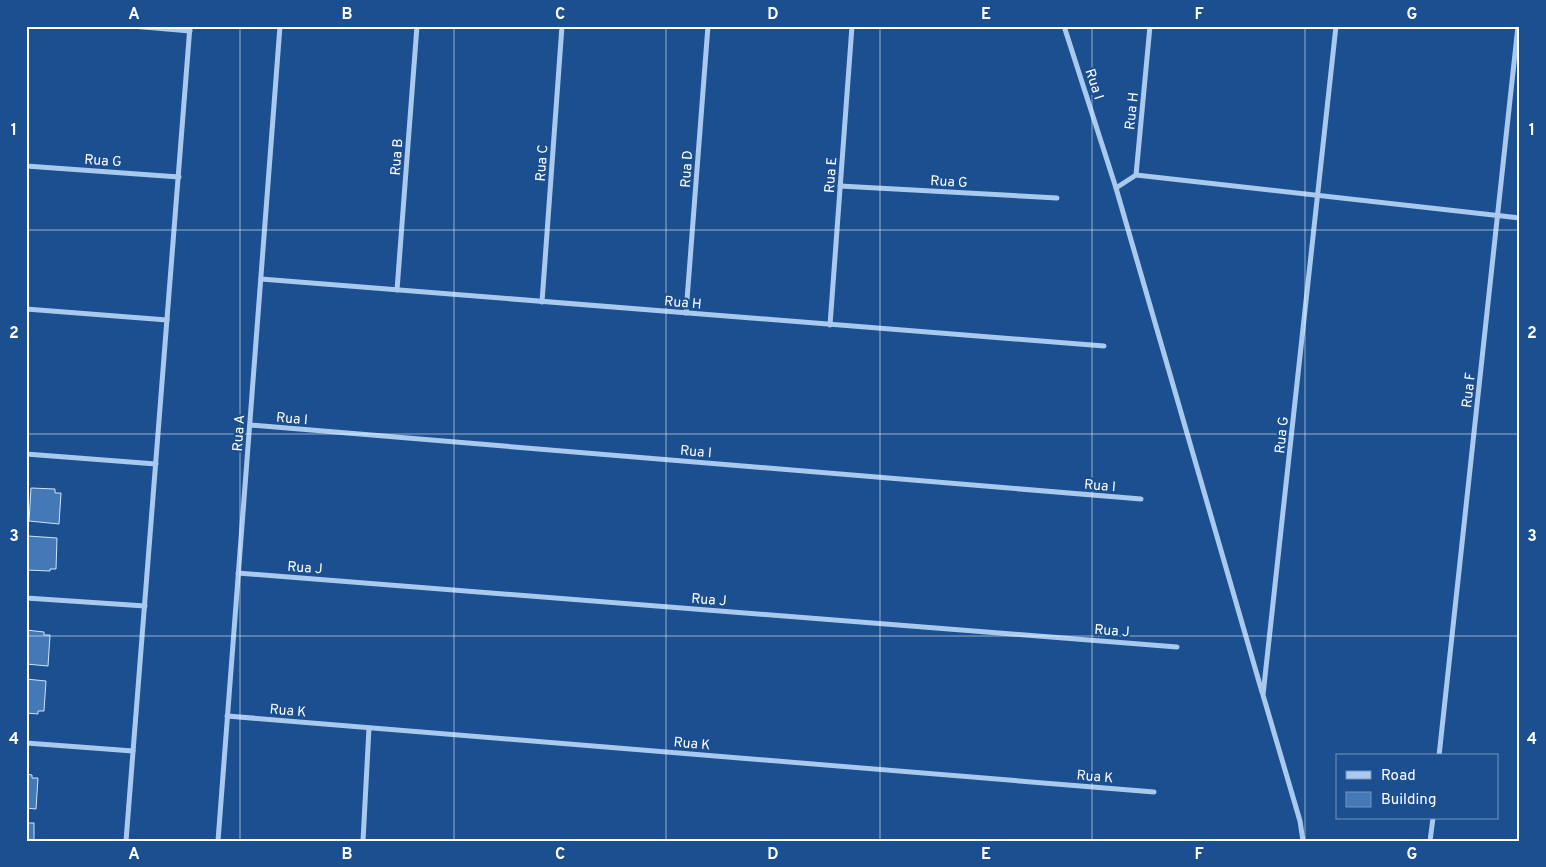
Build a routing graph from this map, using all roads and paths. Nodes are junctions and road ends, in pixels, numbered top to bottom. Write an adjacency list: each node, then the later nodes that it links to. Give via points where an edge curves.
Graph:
1 (132, 26): 11 (street)
2 (280, 26): 21 (street, Rua A)
3 (417, 26): 22 (street, Rua B)
4 (562, 26): 23 (street, Rua C)
5 (708, 26): 25 (street, Rua D)
6 (852, 26): 15 (street, Rua E)
7 (1064, 26): 16 (street, Rua I)
8 (1150, 26): 13 (street, Rua H)
9 (1336, 26): 17 (street, Rua G)
10 (1518, 26): 19 (street, Rua F)
11 (190, 28): 14 (street)
12 (26, 166): 14 (street, Rua G)
13 (1136, 174): 16 (street); 17 (street)
14 (179, 177): 26 (street)
15 (840, 186): 18 (street, Rua G); 27 (street, Rua E)
16 (1116, 188): 37 (street, Rua I)
17 (1318, 195): 19 (street); 37 (street, Rua G)
18 (1057, 198)
19 (1498, 216): 20 (street); 42 (street, Rua F)
20 (1520, 218)
21 (261, 279): 22 (street, Rua H); 29 (street, Rua A)
22 (397, 290): 23 (street, Rua H)
23 (542, 302): 25 (street, Rua H)
24 (26, 309): 26 (street)
25 (686, 313): 27 (street, Rua H)
26 (167, 320): 31 (street)
27 (830, 325): 28 (street, Rua H)
28 (1104, 346)
29 (250, 425): 32 (street, Rua I); 33 (street, Rua A)
30 (26, 454): 31 (street)
31 (156, 464): 35 (street)
32 (1140, 499)
33 (238, 573): 36 (street, Rua J); 38 (street, Rua A)
34 (26, 598): 35 (street)
35 (145, 606): 41 (street)
36 (1178, 647)
37 (1263, 695): 48 (street, Rua G)
38 (228, 716): 39 (street, Rua K); 46 (street, Rua A)
39 (369, 728): 43 (street, Rua K); 47 (street)
40 (26, 743): 41 (street)
41 (133, 751): 45 (street)
42 (1439, 754)
43 (1154, 792)
44 (1432, 820): 49 (street)
45 (126, 841)
46 (218, 841)
47 (363, 841)
48 (1303, 841)
49 (1430, 841)

